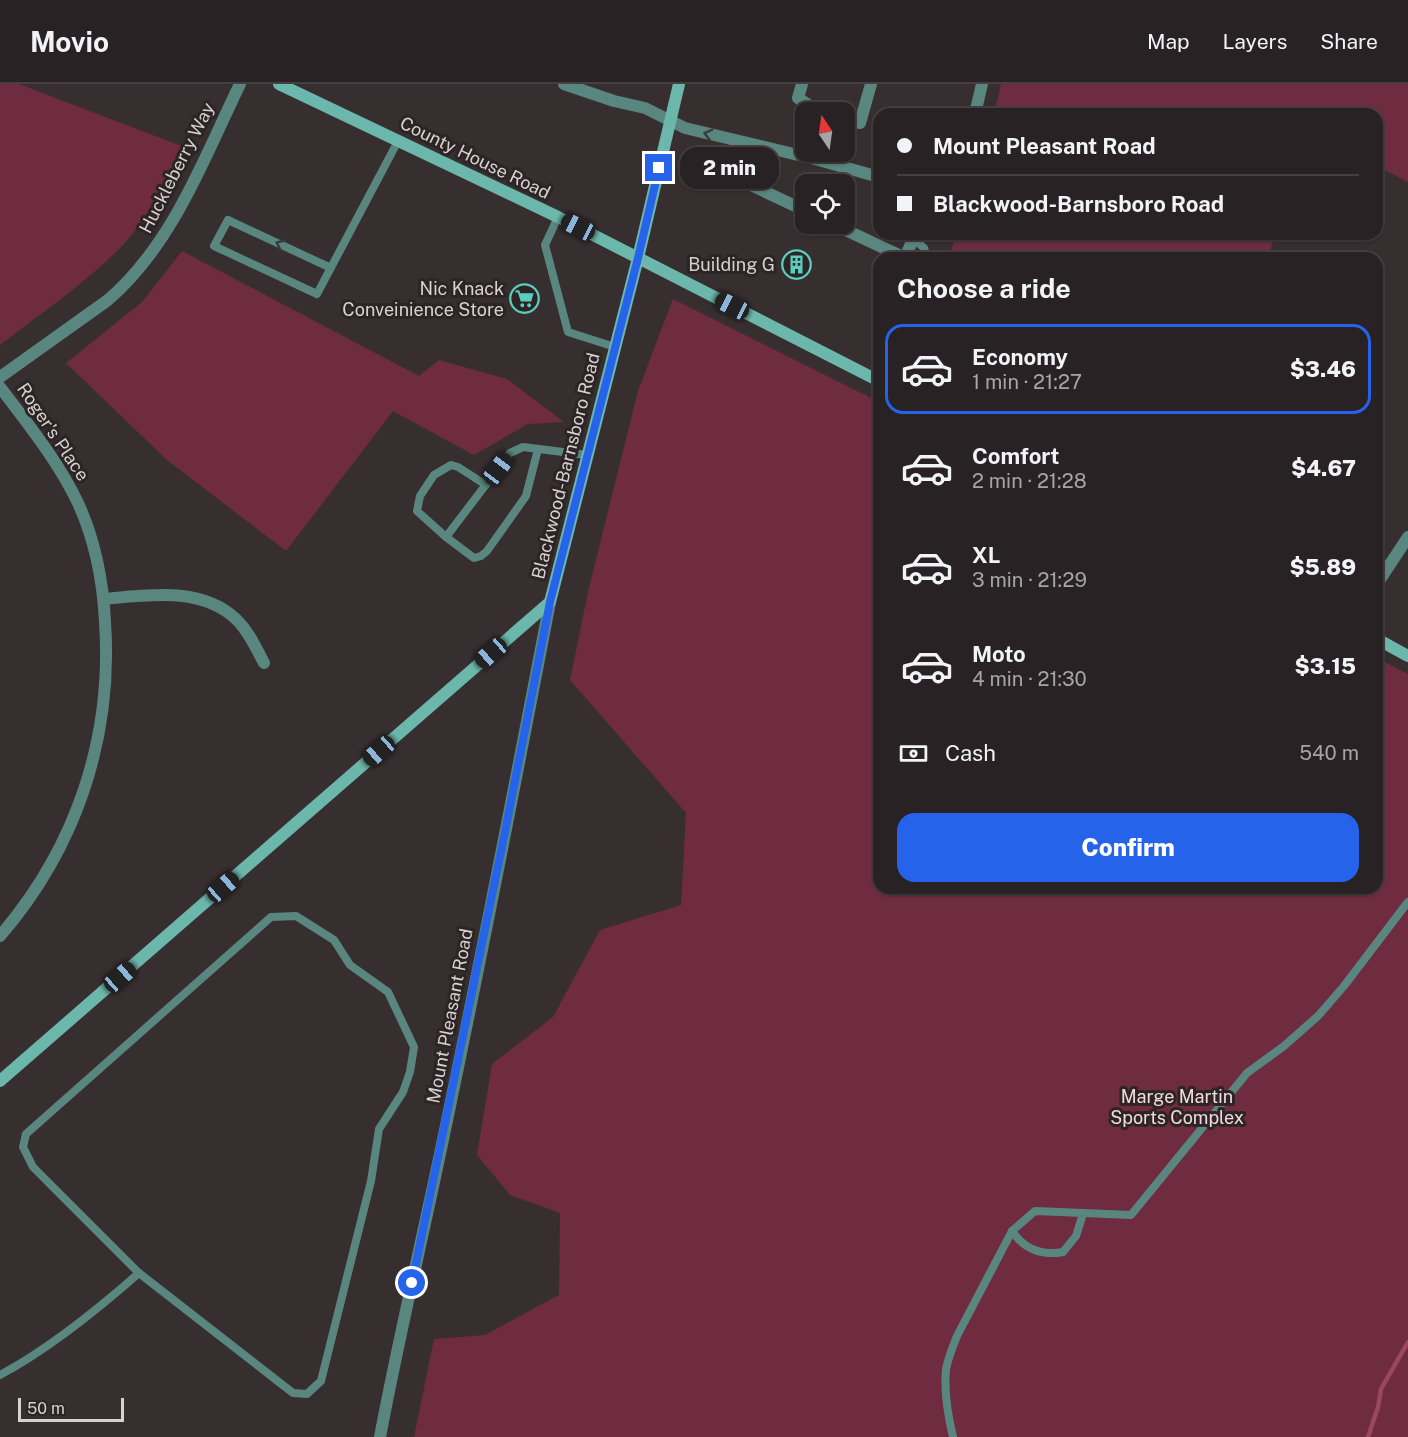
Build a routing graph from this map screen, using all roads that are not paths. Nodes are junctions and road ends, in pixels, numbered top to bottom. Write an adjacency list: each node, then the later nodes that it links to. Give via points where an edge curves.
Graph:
1 (240, 84): 24 (street, Huckleberry Way, via 183,202 155,250 108,300)
2 (279, 84): 12 (main road, County House Road)
3 (564, 84): 10 (street, via 645,108)
4 (679, 84): 10 (main road, Blackwood-Barnsboro Road)
5 (802, 84): 8 (street, via 798,98)
6 (982, 84): 9 (street)
7 (867, 88): 11 (street, via 860,123)
8 (804, 102)
9 (976, 108)
10 (669, 120): 13 (street, one-way to 10, via 685,128); 21 (main road, Blackwood-Barnsboro Road)
11 (855, 122)
12 (398, 141): 18 (main road, County House Road); 22 (lane)
13 (748, 144): 14 (street); 17 (street, via 738,178)
14 (795, 152)
15 (836, 162): 16 (street)
16 (873, 175)
17 (795, 205)
18 (558, 217): 21 (main road, County House Road); 23 (lane, via 545,245 568,332)
19 (854, 234): 20 (street)
20 (891, 252)
21 (638, 258): 23 (main road, Blackwood-Barnsboro Road); 25 (main road, County House Road)
22 (331, 268): 22 (lane, one-way to 22, via 228,220 214,246 317,294)
23 (615, 346): 28 (main road, Blackwood-Barnsboro Road)
24 (0, 376)
25 (873, 378)
26 (0, 387): 33 (street, Roger's Place, via 52,457 72,492 92,543)
27 (538, 449): 28 (lane); 29 (lane, via 523,447 510,453); 30 (lane, via 526,496 487,551 474,558)
28 (587, 455): 34 (main road, Blackwood-Barnsboro Road)
29 (486, 485): 30 (lane); 30 (lane, via 458,466 451,465 434,475 420,496 417,511)
30 (446, 537)
31 (1408, 537): 32 (street)
32 (1383, 575)
33 (104, 598): 37 (street, via 166,594 214,604 228,612 250,636); 39 (street, Roger's Place, via 106,687 88,778 55,859)
34 (550, 602): 40 (main road, Blackwood-Barnsboro Road); 45 (street, Mount Pleasant Road)
35 (1383, 642): 36 (main road)
36 (1408, 656)
37 (264, 663)
38 (1408, 902): 41 (lane, via 1318,1016 1247,1073 1131,1215)
39 (0, 936)
40 (0, 1081)
41 (1083, 1214): 42 (lane, via 1035,1211); 42 (lane, via 1076,1236 1063,1252 1035,1250 1020,1243)
42 (1012, 1232): 46 (lane, via 957,1336 946,1368)
43 (139, 1273): 43 (lane, via 293,1393 307,1394 321,1381 371,1181 379,1129 403,1092 414,1047 388,992 350,965 334,940 296,916 271,917 26,1134 23,1147 33,1167); 44 (lane, via 112,1297)
44 (0, 1376)
45 (380, 1437)
46 (953, 1437)

